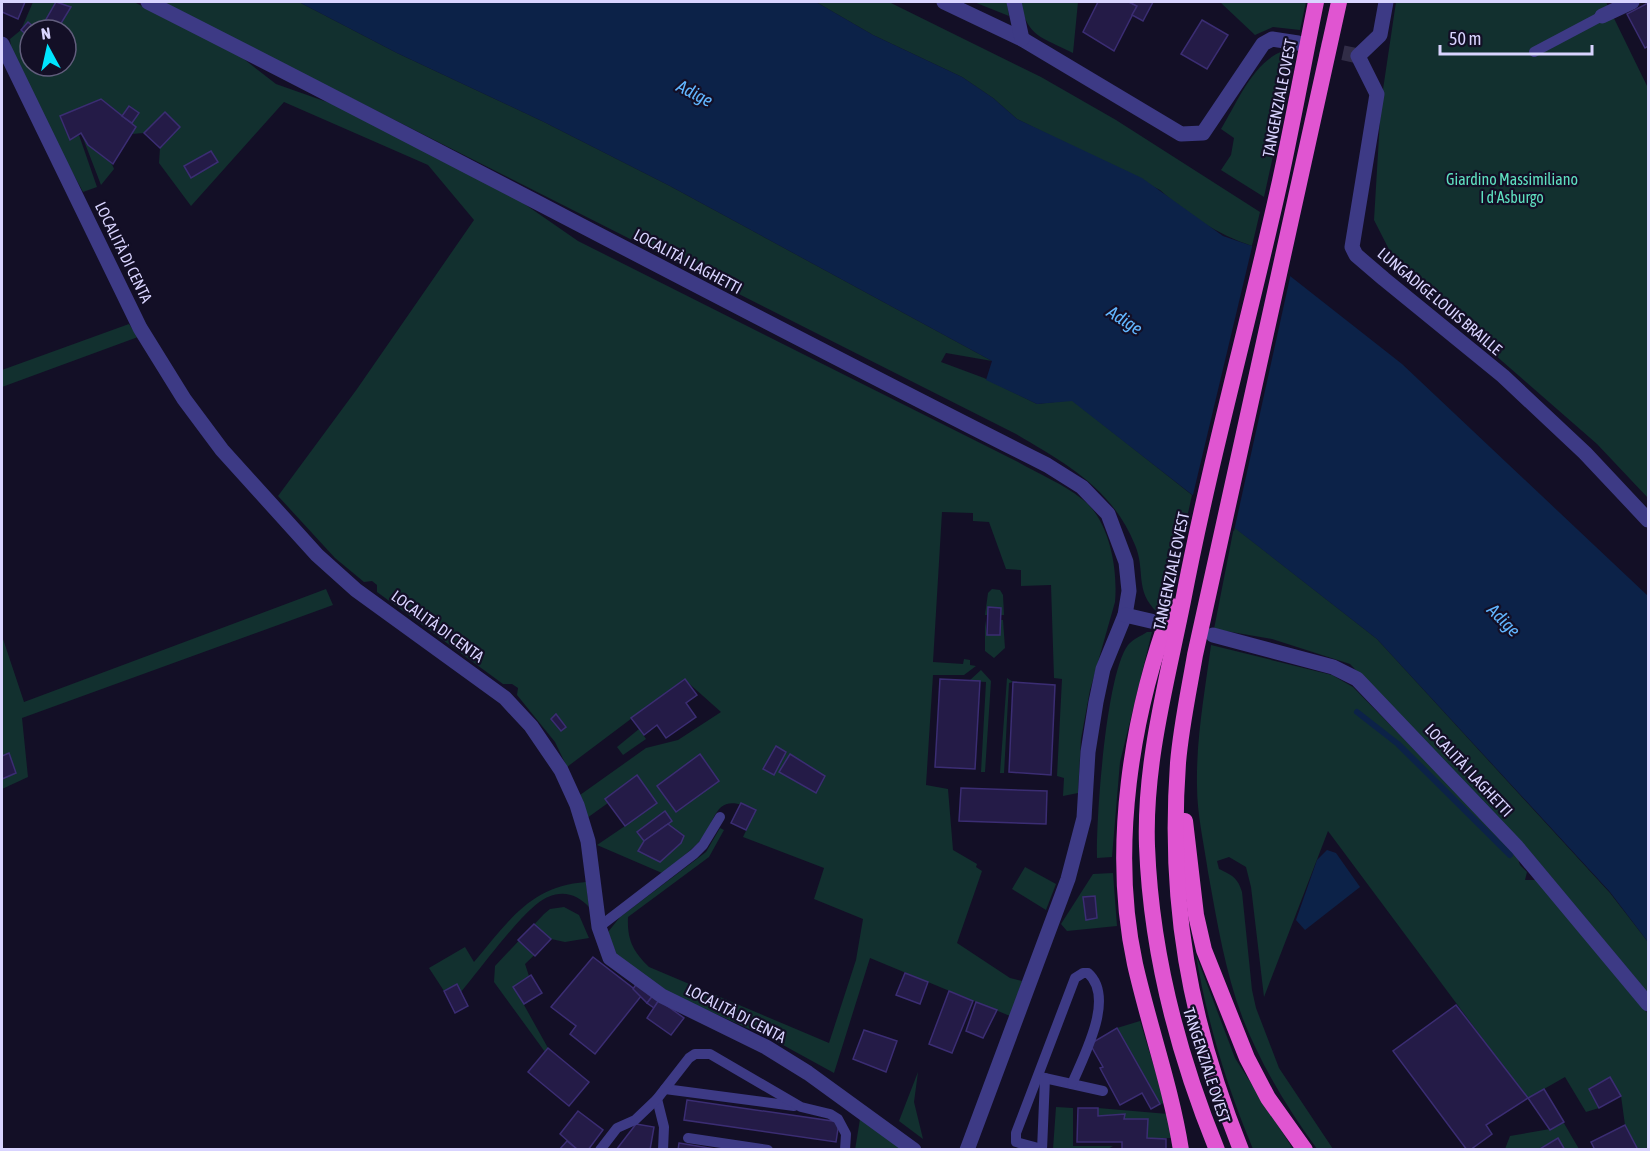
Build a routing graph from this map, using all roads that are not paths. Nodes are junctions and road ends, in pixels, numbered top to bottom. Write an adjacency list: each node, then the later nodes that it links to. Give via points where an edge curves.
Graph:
1 (148, 2): 15 (street, LOCALITÀ I LAGHETTI, via 1056,470 1082,487 1108,514 1126,562 1129,591)
2 (944, 2): 9 (street)
3 (1014, 2): 9 (street)
4 (1316, 2): 14 (highway, TANGENZIALE OVEST, via 1280,180)
5 (1339, 2): 18 (highway, TANGENZIALE OVEST, via 1195,655)
6 (1386, 2): 13 (street, LUNGADIGE LOUIS BRAILLE, via 1380,35 1358,56 1377,94 1352,247 1356,255 1503,376 1585,453)
7 (1632, 2): 8 (street)
8 (1602, 16): 12 (lane)
9 (1022, 39): 10 (street, via 1181,134 1192,136 1203,133 1263,44 1272,39)
10 (1298, 43)
11 (2, 44): 20 (street, LOCALITÀ DI CENTA, via 140,328 184,399 222,450 317,555 356,590 505,699 531,726 561,770 588,841)
12 (1534, 52)
13 (1648, 520)
14 (1192, 551): 26 (highway, TANGENZIALE OVEST, via 1150,777 1147,844 1163,975); 37 (highway, via 1170,612 1137,730 1125,823 1126,895 1133,952)
15 (1125, 615): 16 (street); 35 (street, LOCALITÀ I LAGHETTI, via 1103,669 1096,702 1084,818 1076,855)
16 (1155, 622)
17 (1213, 635): 21 (street, LOCALITÀ I LAGHETTI, via 1333,667 1357,680 1517,848)
18 (1178, 761): 40 (highway, TANGENZIALE OVEST, via 1175,836 1180,927 1193,1004); 41 (highway, via 1191,878 1204,950 1247,1058 1268,1098)
19 (720, 817): 20 (lane, via 694,854)
20 (599, 927): 34 (street, LOCALITÀ DI CENTA, via 610,958 639,981 766,1047)
21 (1648, 1004)
22 (1041, 1077): 23 (lane); 23 (lane, via 1075,978 1088,974 1093,981 1099,1016); 36 (lane); 36 (lane, via 1015,1138 1021,1145)
23 (1072, 1084): 25 (lane)
24 (664, 1089): 27 (lane); 28 (lane); 28 (lane, via 689,1058 703,1053)
25 (1103, 1091)
26 (1196, 1098): 38 (highway); 39 (highway, TANGENZIALE OVEST)
27 (657, 1099): 30 (lane, via 635,1120 617,1128); 31 (lane, via 664,1127)
28 (801, 1107): 33 (lane, via 838,1119 846,1134)
29 (688, 1138): 32 (lane)
30 (600, 1149)
31 (663, 1149)
32 (768, 1149)
33 (845, 1149)
34 (914, 1149)
35 (967, 1149)
36 (1042, 1149)
37 (1181, 1149)
38 (1206, 1149)
39 (1217, 1149)
40 (1241, 1149)
41 (1305, 1149)

